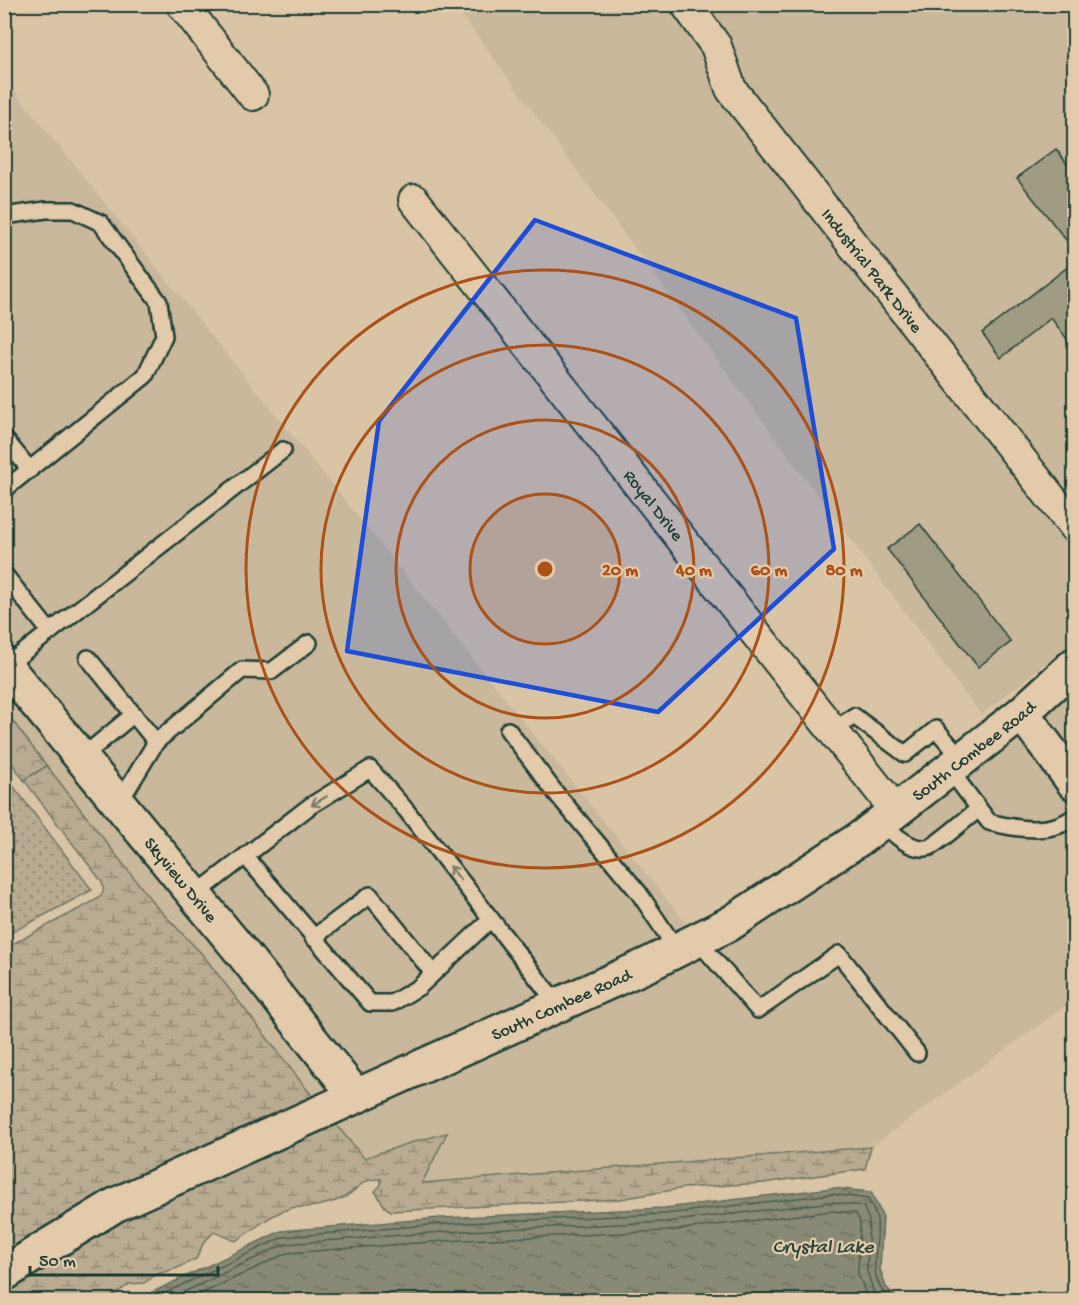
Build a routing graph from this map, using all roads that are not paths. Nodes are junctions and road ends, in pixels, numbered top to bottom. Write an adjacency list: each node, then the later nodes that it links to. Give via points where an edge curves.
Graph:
1 (182, 4): 3 (street)
2 (686, 4): 10 (street, Industrial Park Drive, via 716,46 731,89)
3 (253, 95)
4 (414, 200): 20 (street, Royal Drive)
5 (4, 216): 8 (lane, via 73,210 102,223 159,302 164,336 146,376)
6 (4, 438): 8 (lane)
7 (283, 450): 12 (lane)
8 (30, 470): 9 (lane)
9 (4, 490)
10 (1074, 527)
11 (4, 574): 12 (lane)
12 (50, 632): 15 (lane)
13 (309, 643): 21 (lane, via 272,671 242,670)
14 (88, 658): 18 (lane)
15 (5, 665): 22 (main road, Skyview Drive)
16 (1074, 665): 17 (main road, South Combee Road)
17 (1022, 713): 23 (main road, South Combee Road); 24 (main road)
18 (134, 714): 21 (lane); 22 (lane)
19 (508, 730): 33 (lane, via 639,893)
20 (833, 731): 23 (lane, via 854,716 905,754 936,729); 27 (street, Royal Drive)
21 (156, 742): 25 (lane)
22 (81, 758): 25 (main road, Skyview Drive)
23 (956, 764): 26 (lane); 27 (main road, South Combee Road)
24 (1074, 783)
25 (119, 803): 30 (main road, Skyview Drive)
26 (979, 808): 27 (lane, via 930,847 917,848 890,830); 28 (lane, via 989,822 1039,830)
27 (889, 816): 33 (main road, South Combee Road, via 818,868 741,917)
28 (1074, 817)
29 (246, 857): 30 (lane); 31 (lane, one-way to 29, via 370,769 310,806); 32 (lane)
30 (195, 895): 37 (main road, Skyview Drive)
31 (490, 919): 34 (lane); 35 (lane)
32 (313, 938): 34 (lane, via 370,1003 392,1003 419,987); 34 (lane, via 370,895)
33 (687, 945): 35 (main road, South Combee Road); 36 (lane, via 758,1010 839,954)
34 (433, 973)
35 (558, 1005): 37 (main road, South Combee Road)
36 (917, 1053)
37 (356, 1096): 38 (main road, South Combee Road, via 115,1205)
38 (4, 1274)

